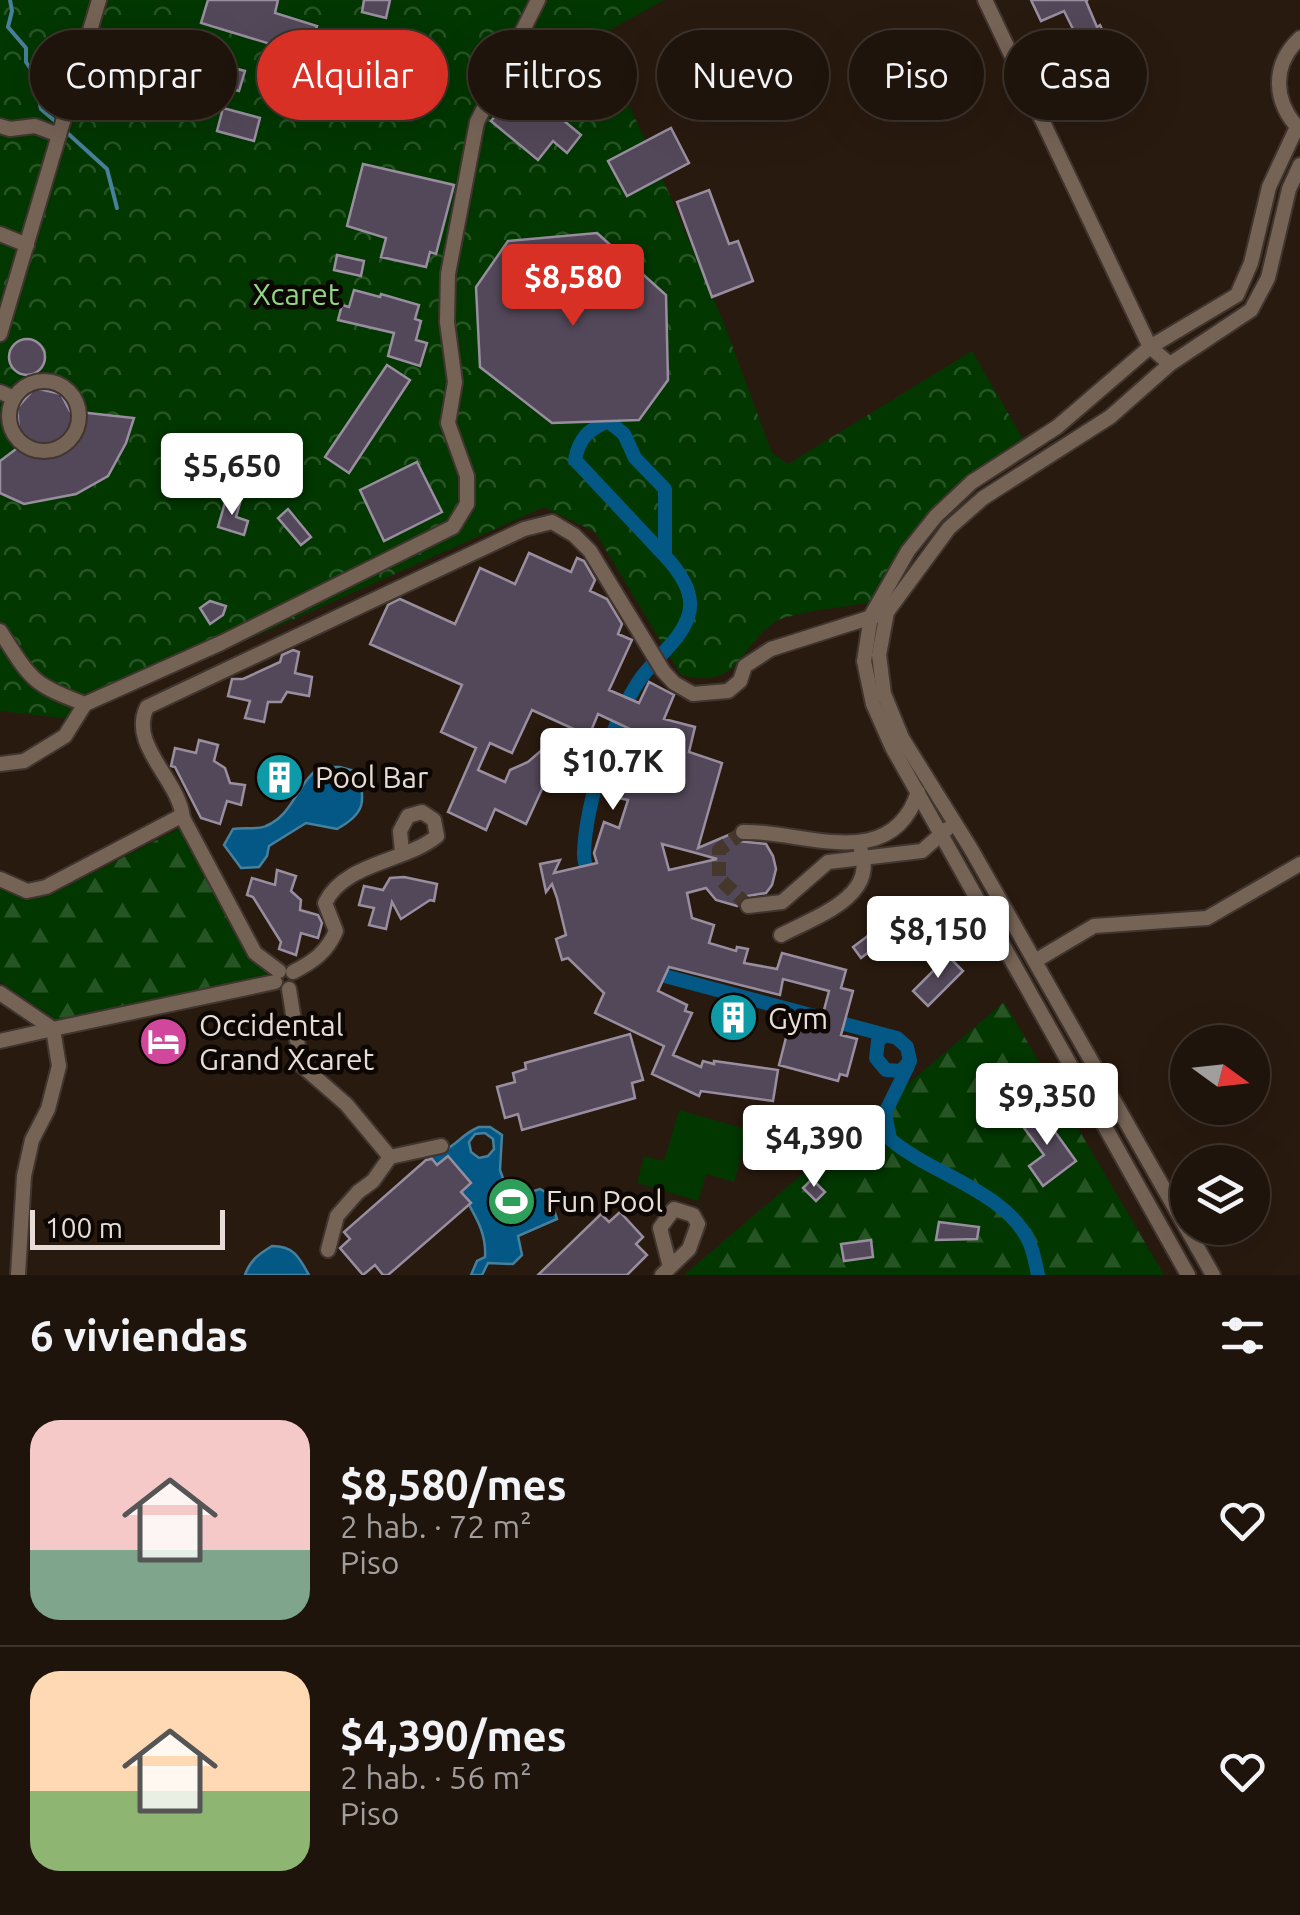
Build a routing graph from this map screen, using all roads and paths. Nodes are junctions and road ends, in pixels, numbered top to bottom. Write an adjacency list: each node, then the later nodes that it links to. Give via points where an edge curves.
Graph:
1 (99, 0): 7 (street)
2 (538, 0): 18 (street, via 477,122 451,254 448,322 456,382 448,423 467,476 466,504 453,528)
3 (985, 0): 12 (street)
4 (1300, 38): 6 (street, via 1281,64 1278,82 1280,101)
5 (0, 126): 7 (street, via 36,126)
6 (1298, 128): 12 (street, via 1269,187 1238,295)
7 (59, 135): 10 (street)
8 (1300, 165): 13 (street, via 1259,298)
9 (0, 234): 10 (street)
10 (26, 244): 11 (street)
11 (0, 334)
12 (1150, 347): 13 (street); 16 (street, via 1057,427 972,482 936,516)
13 (1170, 364): 15 (street, via 1110,417 983,498 949,528)
14 (7, 395): 14 (street, via 12,432 34,450 60,447 78,426 75,399 54,382 40,380)
15 (887, 612): 16 (street); 22 (street, via 879,656 884,694)
16 (871, 616): 20 (street, via 864,662 873,704); 21 (street, via 771,650 746,666 728,691 693,694 664,671 574,535 552,522 524,529 146,707 142,736 179,796)
17 (0, 631): 18 (street, via 42,688)
18 (85, 704): 19 (street, via 65,736 24,761)
19 (0, 764)
20 (918, 792): 22 (street); 24 (street, via 902,824)
21 (182, 818): 28 (street, via 46,886 27,891); 32 (street, via 255,952)
22 (948, 828): 26 (street, via 922,852); 31 (street); 40 (street)
23 (743, 832): 24 (street, via 835,845)
24 (857, 841): 26 (street)
25 (402, 852): 32 (street, via 327,896 336,931 329,946)
26 (864, 857): 29 (street, via 828,862 782,902); 30 (street, via 859,886 847,899)
27 (1300, 864): 31 (street, via 1207,918 1094,926)
28 (1, 878)
29 (748, 906)
30 (781, 935)
31 (1035, 961): 41 (street)
32 (284, 979): 34 (street); 37 (street, via 302,1065)
33 (0, 993): 34 (street)
34 (53, 1029): 35 (street); 39 (street, via 59,1066 24,1176)
35 (0, 1040)
36 (441, 1146): 37 (street)
37 (390, 1157): 38 (street, via 338,1216)
38 (328, 1250)
39 (18, 1275)
40 (1188, 1275)
41 (1213, 1275)

